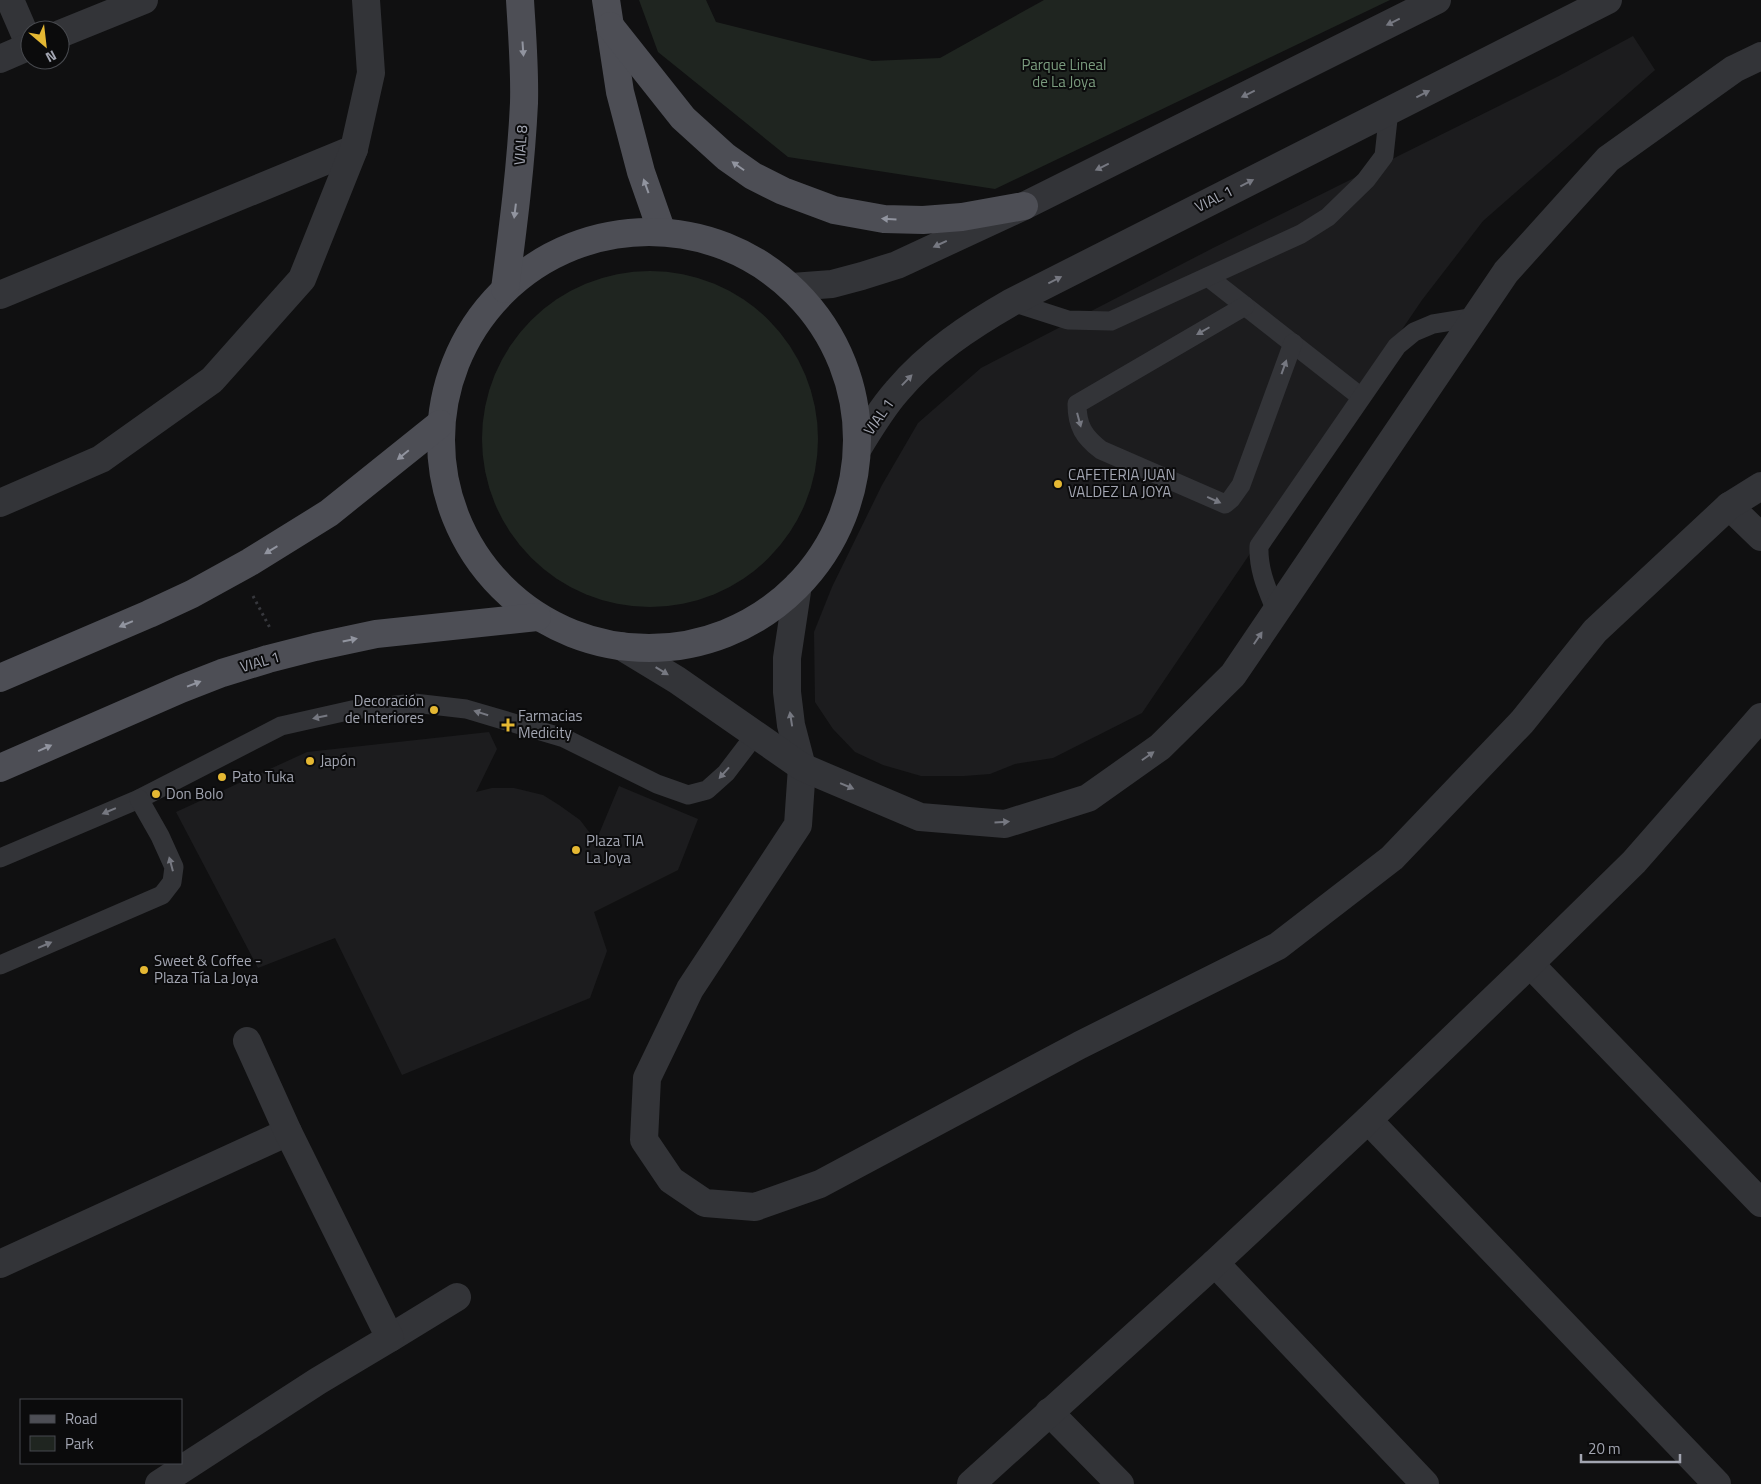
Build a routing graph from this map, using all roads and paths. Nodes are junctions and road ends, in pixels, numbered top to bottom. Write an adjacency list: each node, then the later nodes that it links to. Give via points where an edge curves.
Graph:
1 (10, 0): 8 (street)
2 (144, 0): 9 (street)
3 (366, 0): 14 (street, via 371,73)
4 (520, 0): 19 (main road, VIAL 8, one-way to 19, via 524,102)
5 (1437, 0): 15 (street, one-way to 15)
6 (1608, 0): 13 (street, VIAL 1, one-way to 6)
7 (608, 13): 15 (main road, one-way to 7, via 962,217 884,219 834,210 783,192 726,157 683,118); 16 (main road, one-way to 7, via 629,129)
8 (20, 23)
9 (70, 30)
10 (20, 51): 12 (street)
11 (1761, 56): 23 (street, via 1734,69 1608,160 1506,272)
12 (0, 60)
13 (1389, 110): 17 (lane, via 1384,156 1366,180 1328,218); 21 (street, VIAL 1, one-way to 13)
14 (354, 149): 20 (street); 29 (street, via 302,279 212,380 101,459)
15 (1024, 206): 18 (street, one-way to 18, via 897,264 832,284)
16 (662, 232): 18 (main road, via 709,240 732,248); 19 (main road, via 605,236 578,245 527,271)
17 (1208, 277): 21 (lane, via 1111,321 1068,320); 22 (lane)
18 (792, 287): 27 (main road, via 810,306 838,349 854,397)
19 (505, 290): 26 (main road, via 478,322 460,351)
20 (0, 295)
21 (1012, 302): 27 (street, VIAL 1, one-way to 21, via 898,390 921,366 976,323)
22 (1246, 306): 24 (lane); 24 (lane, one-way to 24, via 1077,404 1077,419 1090,441 1101,450 1225,504 1242,485)
23 (1476, 318): 25 (lane, via 1433,324 1414,332 1397,346); 34 (street)
24 (1293, 343): 25 (lane)
25 (1362, 397): 34 (lane, via 1259,546 1260,572)
26 (440, 424): 32 (main road, one-way to 32, via 329,513); 35 (main road, via 444,480 462,534 494,580)
27 (858, 448): 33 (main road, via 849,498 840,522 824,552)
28 (1761, 486): 30 (street)
29 (0, 502)
30 (1729, 506): 31 (street); 41 (street, via 1595,631 1522,722 1392,858 1278,946 1080,1045 820,1184 755,1207 705,1203 671,1180 644,1140 647,1078 690,989 798,825)
31 (1761, 537)
32 (238, 569): 37 (path); 38 (main road, one-way to 38, via 149,614)
33 (798, 585): 36 (main road, via 746,624 716,637 685,645); 41 (street, one-way to 33, via 787,692 786,658)
34 (1276, 611): 41 (street, one-way to 34, via 920,817 1005,824 1088,798 1160,747 1234,675)
35 (537, 617): 36 (main road, via 577,636); 37 (main road, VIAL 1, one-way to 35, via 376,634)
36 (621, 646): 40 (street, one-way to 40, via 677,680)
37 (284, 655): 42 (main road, VIAL 1, one-way to 37, via 181,689)
38 (0, 678)
39 (1761, 717): 45 (street, via 1634,862)
40 (755, 735): 41 (street); 43 (lane, one-way to 43, via 726,773 707,790 688,795 657,784 564,738 466,709 414,704 352,710 281,726)
41 (802, 767)
42 (0, 768)
43 (139, 799): 44 (lane, one-way to 44); 46 (lane, one-way to 43, via 162,894 172,882 174,867)
44 (0, 858)
45 (1530, 964): 48 (street); 50 (street)
46 (0, 965)
47 (247, 1041): 49 (street)
48 (1368, 1120): 52 (street); 60 (street)
49 (288, 1132): 51 (street); 54 (street)
50 (1761, 1204)
51 (0, 1264)
52 (1215, 1264): 55 (street); 59 (street)
53 (457, 1296): 54 (street)
54 (390, 1338): 56 (street)
55 (1049, 1412): 57 (street); 58 (street)
56 (159, 1484)
57 (971, 1484)
58 (1120, 1484)
59 (1425, 1484)
60 (1717, 1484)

